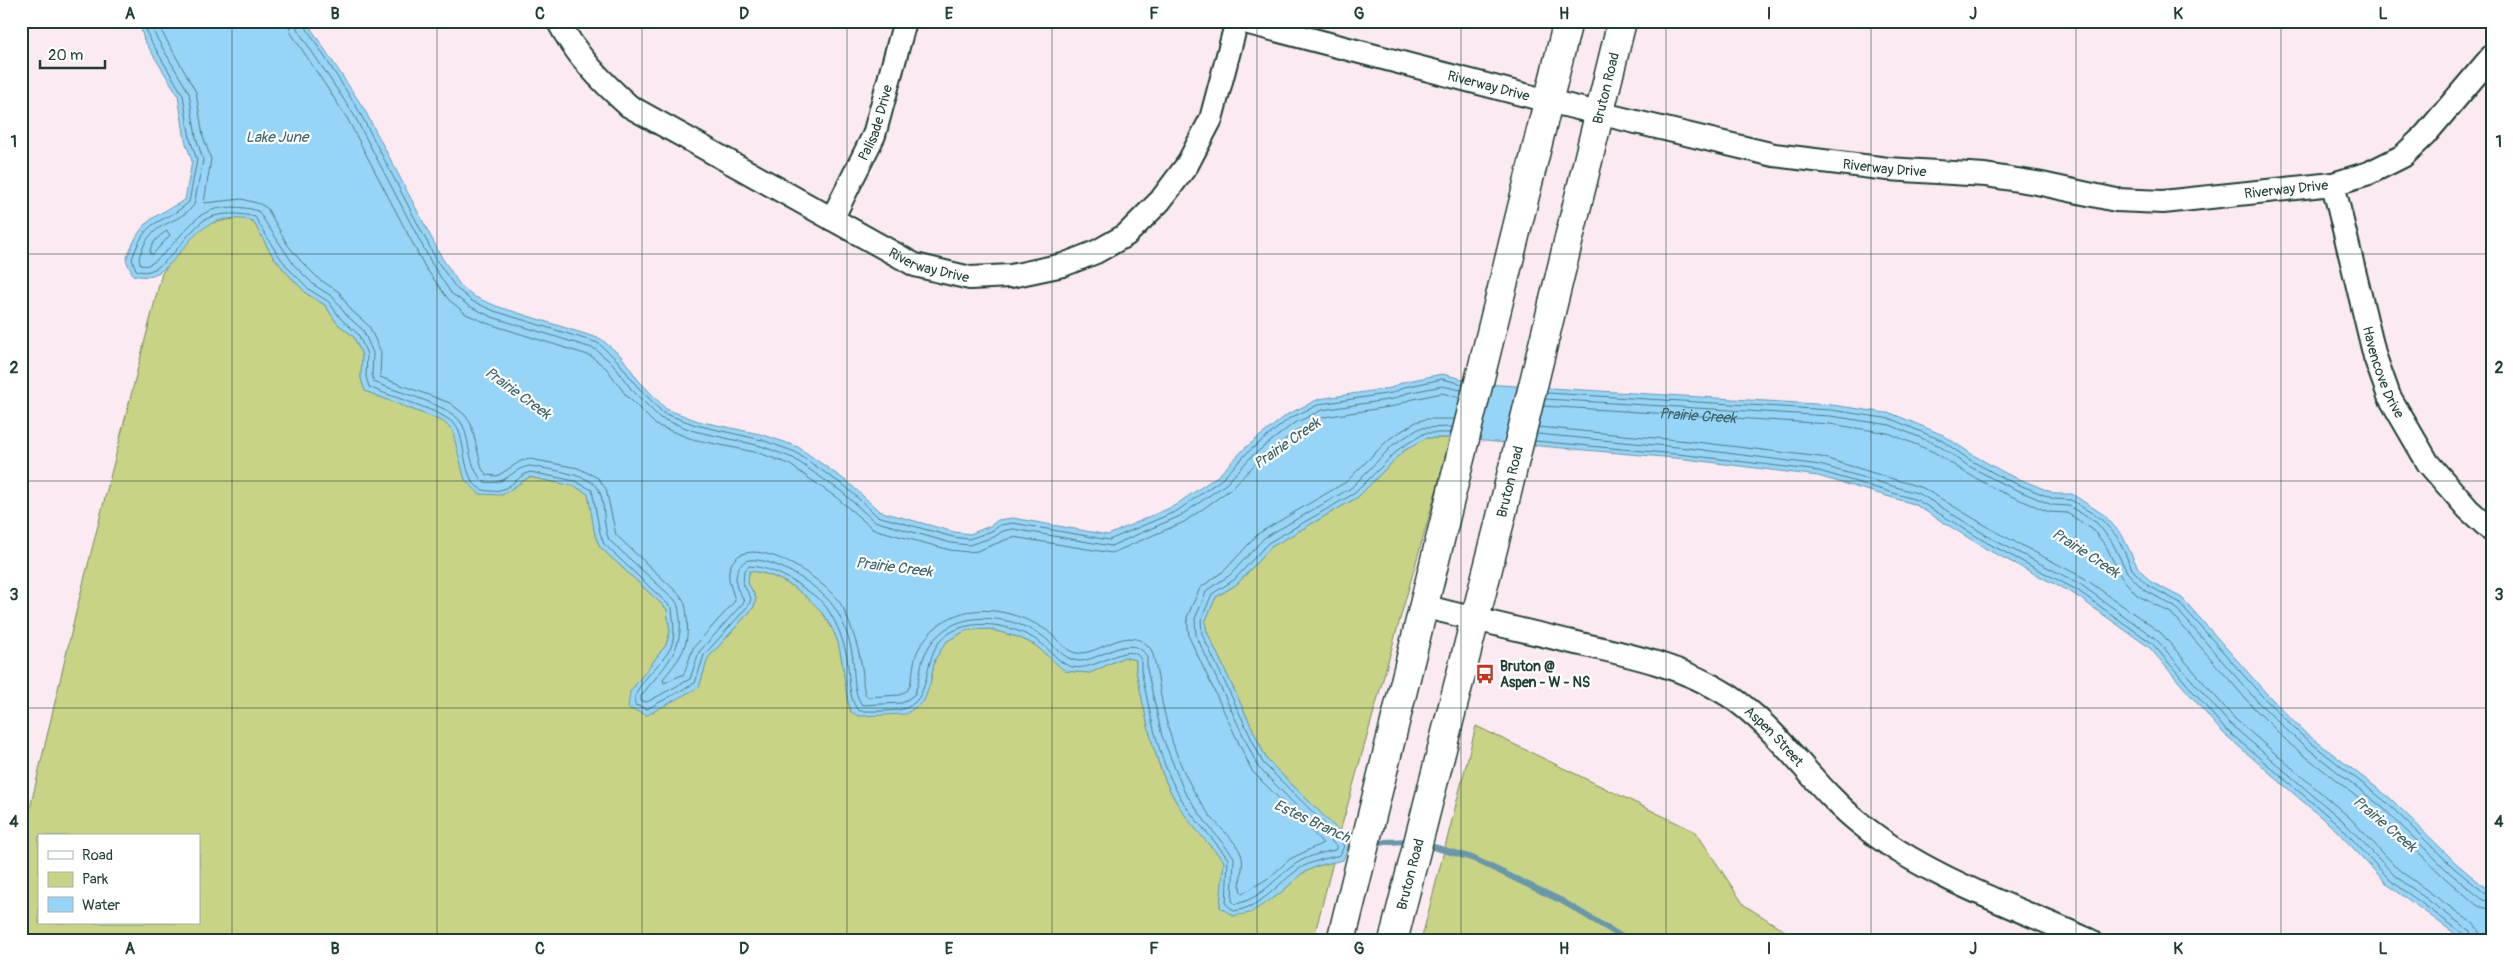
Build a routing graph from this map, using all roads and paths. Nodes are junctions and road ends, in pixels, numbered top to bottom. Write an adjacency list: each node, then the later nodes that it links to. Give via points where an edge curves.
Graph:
1 (558, 21): 11 (street, Riverway Drive, via 572,48 629,106)
2 (905, 21): 11 (street, Palisade Drive, via 874,135)
3 (1237, 21): 11 (street, Riverway Drive, via 1210,119 1187,165 1160,201 1126,235 1096,252 1063,265 1011,276 970,278 915,265)
4 (1241, 21): 8 (street, Riverway Drive)
5 (1568, 21): 8 (main road)
6 (1622, 21): 9 (main road, Bruton Road)
7 (2492, 56): 10 (street, Riverway Drive, via 2403,156 2368,174)
8 (1548, 102): 9 (street, Riverway Drive); 13 (main road)
9 (1599, 113): 10 (street, Riverway Drive, via 1774,155 1888,169 1985,175 2116,200 2163,202); 14 (main road, Bruton Road)
10 (2333, 184): 12 (street, Havencove Drive, via 2375,357 2389,396 2428,463)
11 (832, 219)
12 (2492, 531)
13 (1423, 606): 14 (street, Aspen Street); 15 (main road)
14 (1474, 619): 16 (main road, Bruton Road); 17 (street, Aspen Street, via 1641,658 1690,675 1728,695 1761,721 1860,824 1894,849 1932,870)
15 (1341, 941)
16 (1393, 941)
17 (2091, 941)

